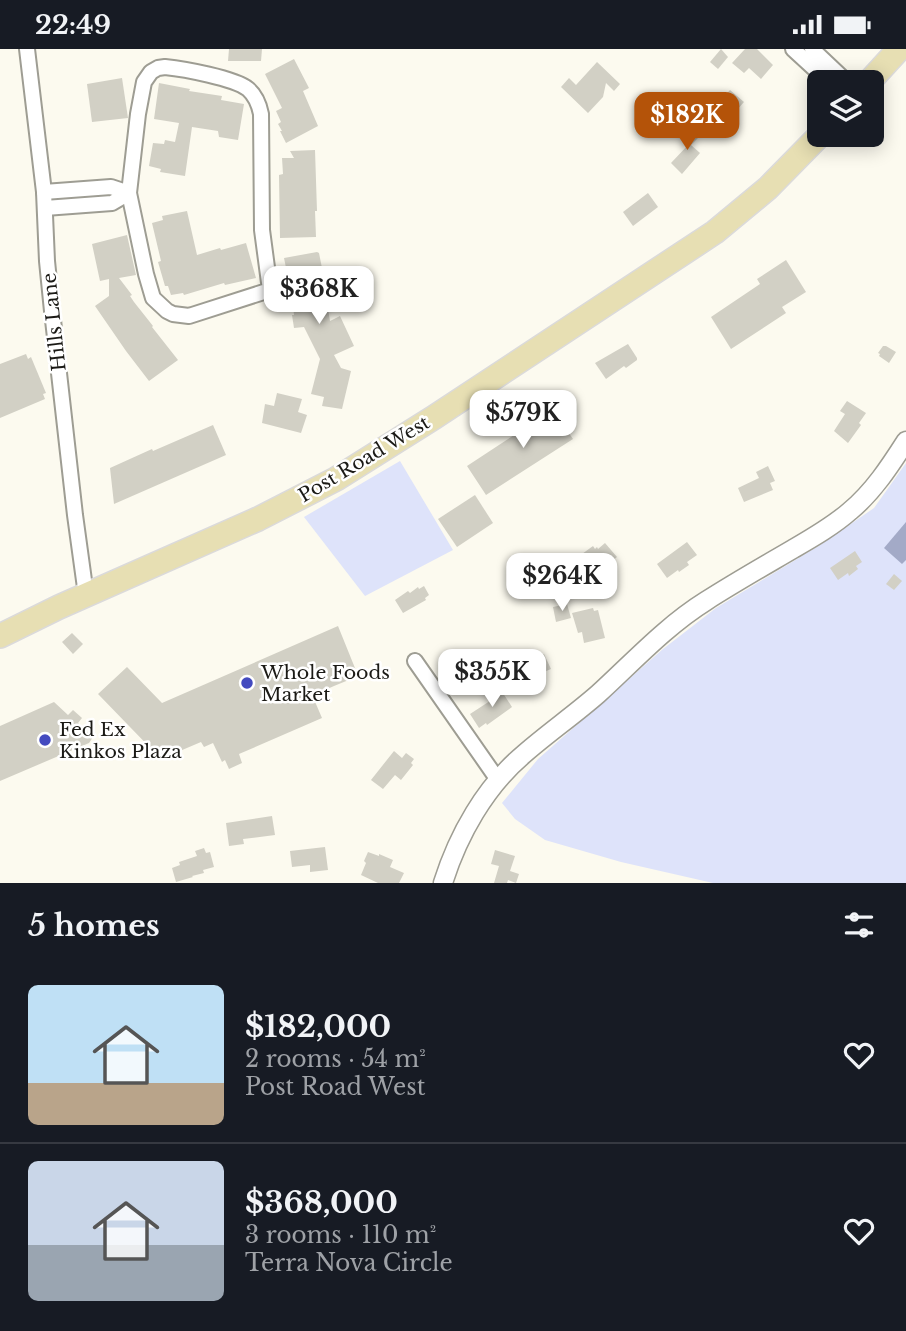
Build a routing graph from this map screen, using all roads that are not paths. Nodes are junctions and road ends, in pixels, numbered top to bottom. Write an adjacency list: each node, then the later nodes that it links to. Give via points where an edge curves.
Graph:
1 (27, 49): 9 (street, Hills Lane)
2 (793, 49): 5 (street)
3 (812, 49): 6 (street)
4 (899, 49): 7 (main road)
5 (817, 70)
6 (834, 70)
7 (880, 70)
8 (808, 147): 13 (main road, Post Road West, via 762,194 715,232 370,459 279,509)
9 (44, 192): 10 (street, via 111,187); 11 (street, Hills Lane)
10 (129, 193): 10 (street, via 144,82 151,72 175,68 245,87 256,98 261,114 262,230 270,290 195,315 167,311 150,292); 11 (street, via 113,203)
11 (45, 208): 13 (street, Hills Lane, via 52,311)
12 (906, 441): 16 (street, via 848,513 678,621)
13 (86, 595): 14 (main road, Post Road West)
14 (0, 636)
15 (415, 661): 16 (street)
16 (498, 780): 17 (street, via 461,838)
17 (443, 883)

